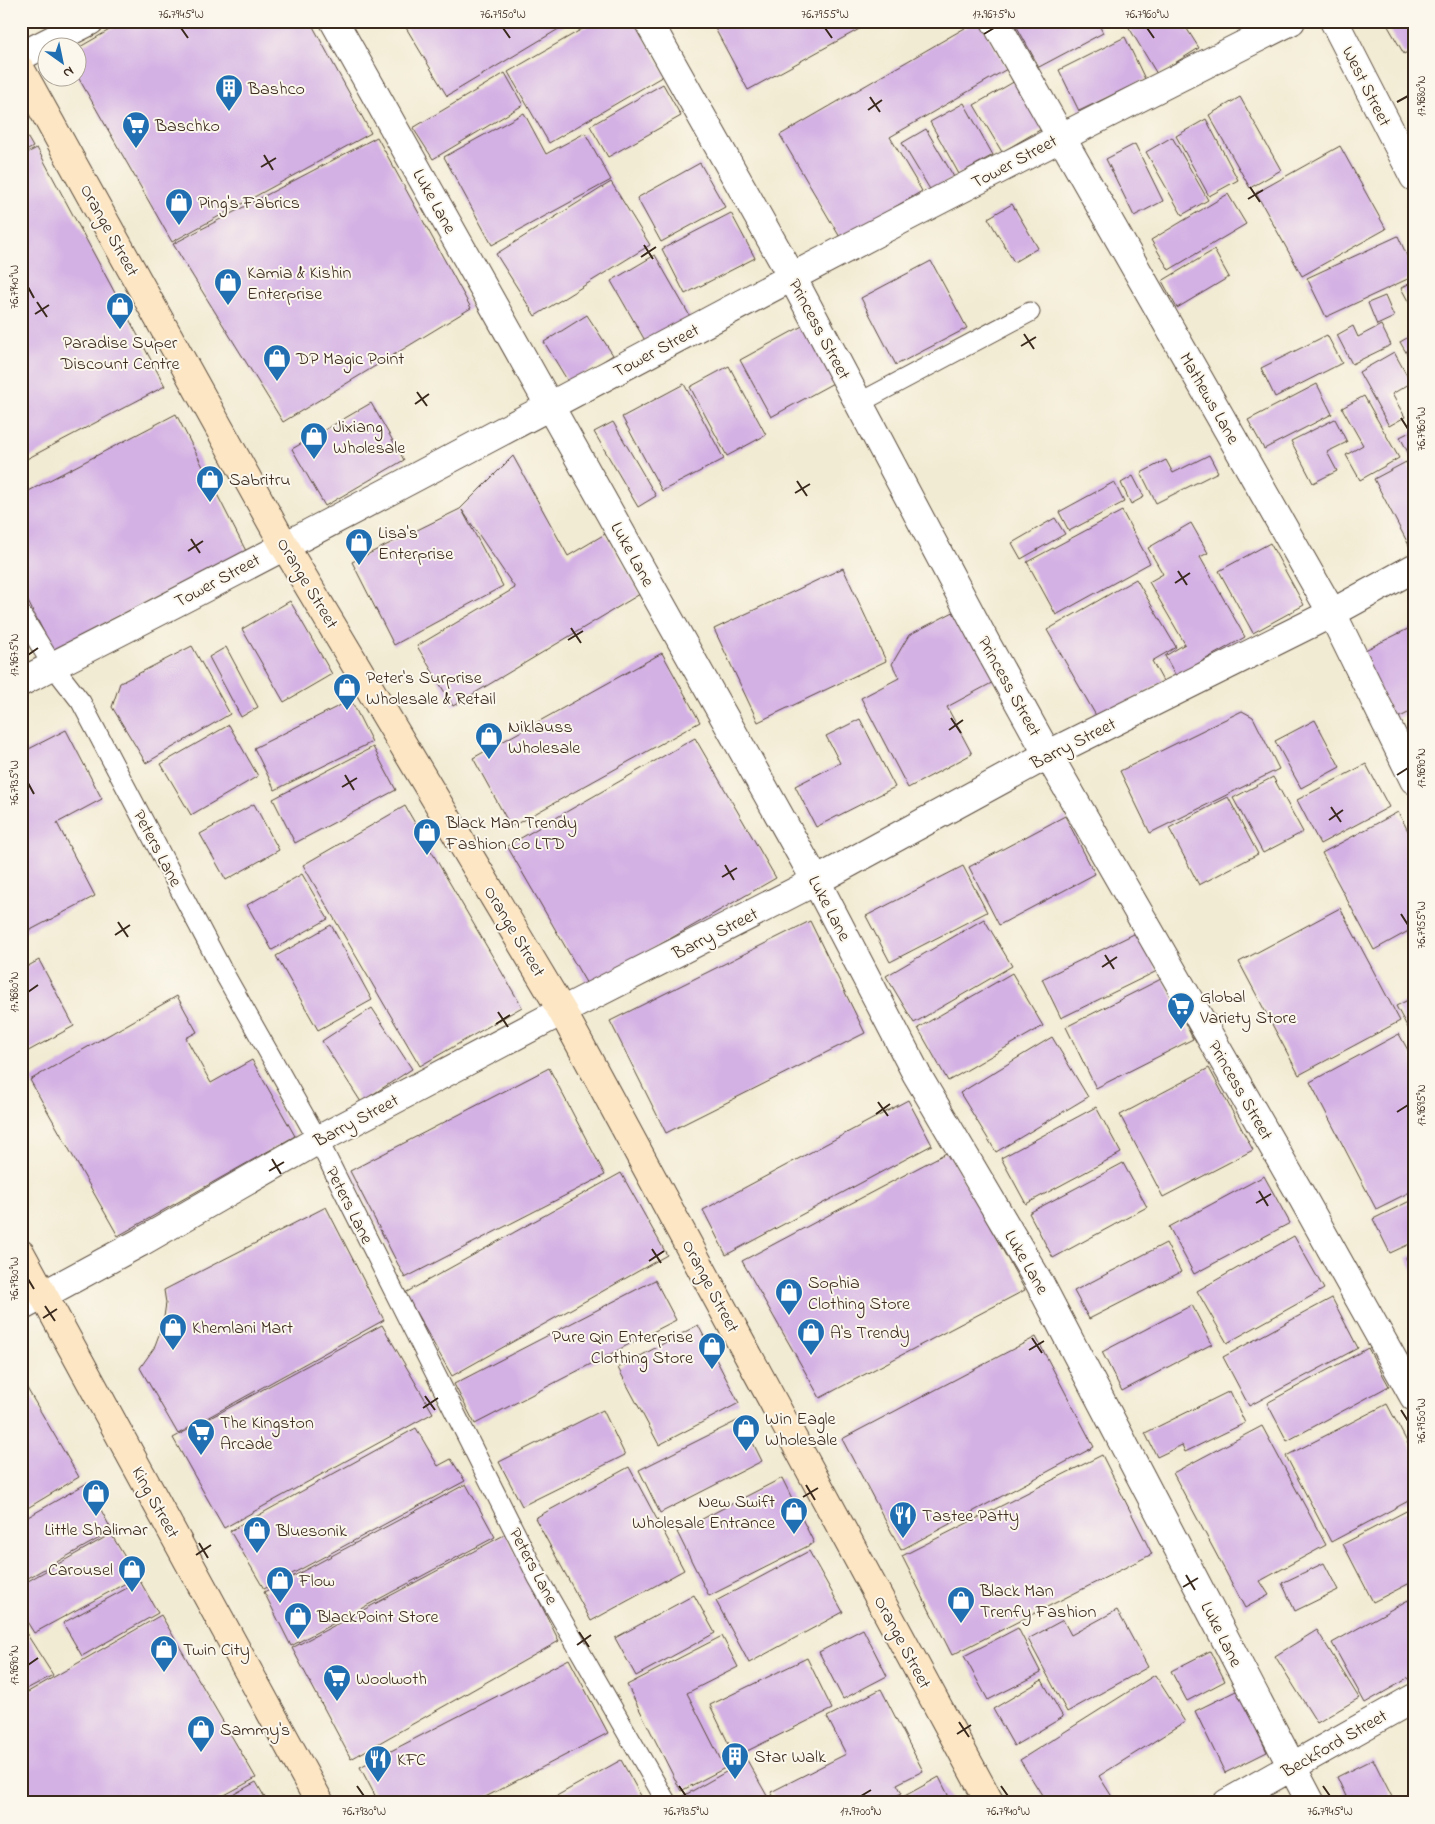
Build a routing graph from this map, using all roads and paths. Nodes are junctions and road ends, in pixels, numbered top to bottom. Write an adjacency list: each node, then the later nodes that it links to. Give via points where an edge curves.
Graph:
1 (90, 21): 7 (street)
2 (334, 21): 14 (street, Luke Lane)
3 (648, 21): 11 (street, Princess Street)
4 (995, 21): 9 (street, Mathews Lane)
5 (1291, 21): 9 (street, Tower Street)
6 (1334, 21): 10 (street, West Street)
7 (21, 56)
8 (21, 70): 15 (street, Orange Street)
9 (1060, 137): 11 (street, Tower Street); 17 (street, Mathews Lane)
10 (1414, 177)
11 (792, 277): 13 (street, Princess Street); 14 (street, Tower Street)
12 (1030, 312): 13 (lane)
13 (859, 403): 21 (street, Princess Street, via 987,645)
14 (550, 407): 15 (street, Tower Street); 23 (street, Luke Lane)
15 (284, 545): 19 (street, Tower Street); 24 (street, Orange Street)
16 (1414, 568): 17 (street, Barry Street)
17 (1332, 613): 21 (street, Barry Street); 22 (street, Mathews Lane)
18 (21, 614): 19 (lane, Peters Lane)
19 (52, 666): 20 (street, Tower Street); 25 (lane, Peters Lane, via 81,702 221,968)
20 (21, 682)
21 (1049, 754): 23 (street, Barry Street); 28 (street, Princess Street)
22 (1414, 780)
23 (816, 881): 24 (street, Barry Street); 30 (street, Luke Lane, via 918,1074 1039,1282)
24 (562, 1010): 25 (street, Barry Street); 33 (street, Orange Street)
25 (318, 1140): 27 (street, Barry Street); 32 (lane, Peters Lane, via 538,1578)
26 (21, 1254): 27 (street, King Street)
27 (32, 1301): 31 (street, King Street)
28 (1414, 1397)
29 (1414, 1698): 30 (street, Beckford Street)
30 (1292, 1768): 34 (street, Beckford Street); 35 (street, Luke Lane)
31 (320, 1803)
32 (667, 1803)
33 (990, 1803)
34 (1227, 1803)
35 (1311, 1803)

